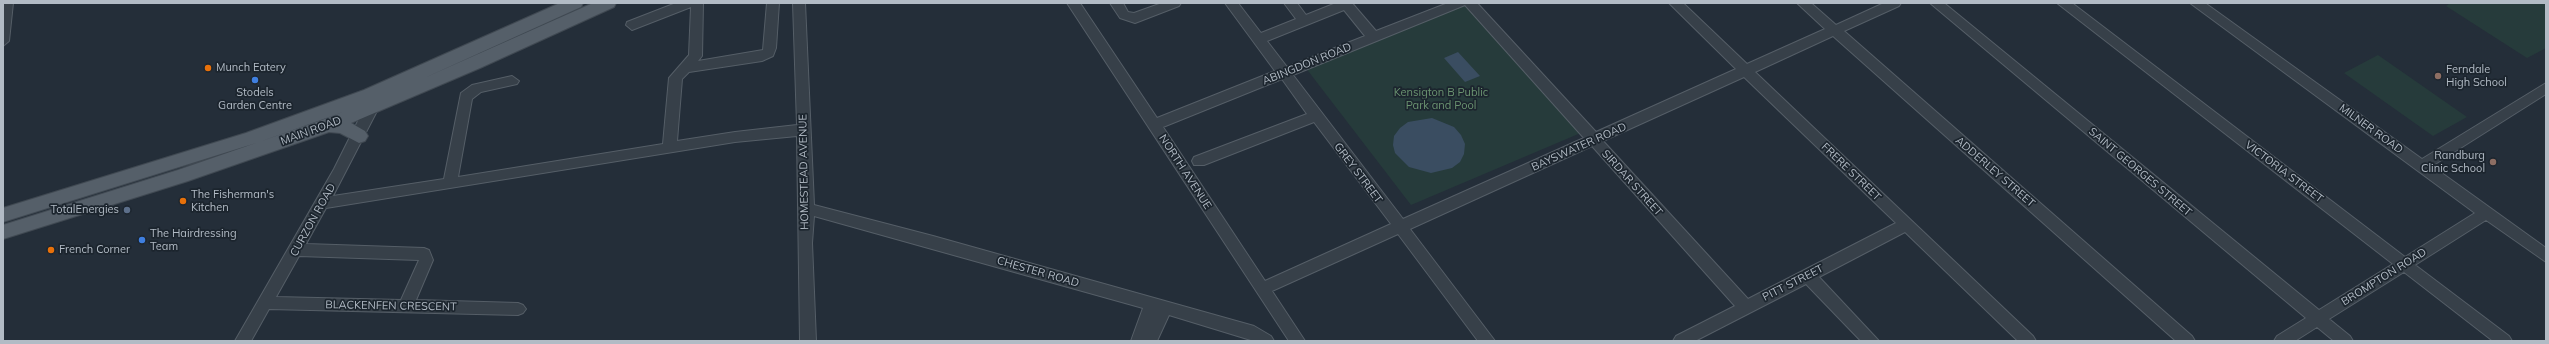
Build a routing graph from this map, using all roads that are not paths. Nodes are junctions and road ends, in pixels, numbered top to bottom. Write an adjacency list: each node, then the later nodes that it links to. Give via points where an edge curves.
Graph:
1 (7, 3): 22 (street)
2 (575, 3): 34 (main road, MAIN ROAD)
3 (608, 3): 34 (main road, MAIN ROAD)
4 (688, 3): 24 (street)
5 (697, 3): 29 (street, via 695,56)
6 (773, 3): 29 (street, via 768,53)
7 (799, 3): 38 (street, HOMESTEAD AVENUE)
8 (1073, 3): 37 (street, NORTH AVENUE)
9 (1116, 3): 10 (street, via 1124,15 1135,18)
10 (1175, 3)
11 (1230, 3): 27 (street, GREY STREET)
12 (1290, 3): 23 (street)
13 (1460, 3): 26 (street, ABINGDON ROAD)
14 (1470, 3): 40 (street, SIRDAR STREET)
15 (1675, 3): 30 (street, FRERE STREET)
16 (1803, 3): 25 (street, ADDERLEY STREET)
17 (1895, 3): 25 (street, BAYSWATER ROAD)
18 (1936, 3): 62 (street, SAINT GEORGES STREET)
19 (2063, 3): 54 (street, VICTORIA STREET)
20 (2196, 3): 43 (street, MILNER ROAD)
21 (1346, 4): 23 (street); 26 (street)
22 (4, 19): 28 (street)
23 (1304, 21): 27 (street)
24 (632, 25)
25 (1834, 30): 30 (street, BAYSWATER ROAD); 74 (street, ADDERLEY STREET)
26 (1374, 37): 31 (street, ABINGDON ROAD)
27 (1258, 39): 31 (street, GREY STREET)
28 (3, 41)
29 (684, 68): 41 (street, via 676,78)
30 (1745, 71): 40 (street, BAYSWATER ROAD); 49 (street, FRERE STREET)
31 (1284, 74): 35 (street, GREY STREET); 37 (street, ABINGDON ROAD)
32 (512, 81): 44 (street, via 477,88 466,97)
33 (2546, 88): 43 (street)
34 (370, 102): 36 (main road, MAIN ROAD); 39 (street, CURZON ROAD); 48 (main road, MAIN ROAD)
35 (1315, 116): 42 (street); 50 (street, GREY STREET)
36 (328, 125): 39 (main road, via 344,127); 51 (main road, MAIN ROAD, via 182,176)
37 (1154, 125): 56 (street, NORTH AVENUE)
38 (803, 126): 41 (street); 46 (street, HOMESTEAD AVENUE)
39 (359, 136): 45 (street, CURZON ROAD)
40 (1593, 140): 50 (street, BAYSWATER ROAD); 60 (street, SIRDAR STREET)
41 (669, 148): 44 (street)
42 (1199, 161)
43 (2422, 166): 47 (street, MILNER ROAD)
44 (450, 183): 45 (street, via 363,201)
45 (320, 206): 52 (street, CURZON ROAD)
46 (807, 209): 59 (street, CHESTER ROAD, via 933,242); 65 (street, HOMESTEAD AVENUE, via 805,243)
47 (2486, 213): 53 (street, MILNER ROAD); 54 (street, BROMPTON ROAD)
48 (3, 216)
49 (1906, 224): 55 (street, PITT STREET); 73 (street, FRERE STREET)
50 (1400, 228): 56 (street, BAYSWATER ROAD); 70 (street, GREY STREET)
51 (3, 232)
52 (296, 250): 57 (street, CURZON ROAD); 58 (street, via 424,254 426,260)
53 (2546, 256)
54 (2405, 264): 62 (street, BROMPTON ROAD); 77 (street, VICTORIA STREET)
55 (1808, 276): 60 (street, PITT STREET); 72 (street)
56 (1262, 289): 69 (street, NORTH AVENUE)
57 (264, 303): 58 (street, BLACKENFEN CRESCENT); 64 (street, CURZON ROAD)
58 (406, 306): 61 (street, BLACKENFEN CRESCENT)
59 (1158, 307): 66 (street); 67 (street); 68 (street, CHESTER ROAD, via 1254,333)
60 (1746, 307): 63 (street, PITT STREET)
61 (518, 308)
62 (2318, 319): 75 (street, BROMPTON ROAD); 76 (street, SAINT GEORGES STREET)
63 (1704, 336): 71 (street, PITT STREET)
64 (243, 341)
65 (808, 341)
66 (1139, 341)
67 (1149, 341)
68 (1266, 341)
69 (1297, 341)
70 (1487, 341)
71 (1681, 341)
72 (1871, 341)
73 (2028, 341)
74 (2187, 341)
75 (2282, 341)
76 (2345, 341)
77 (2504, 341)

